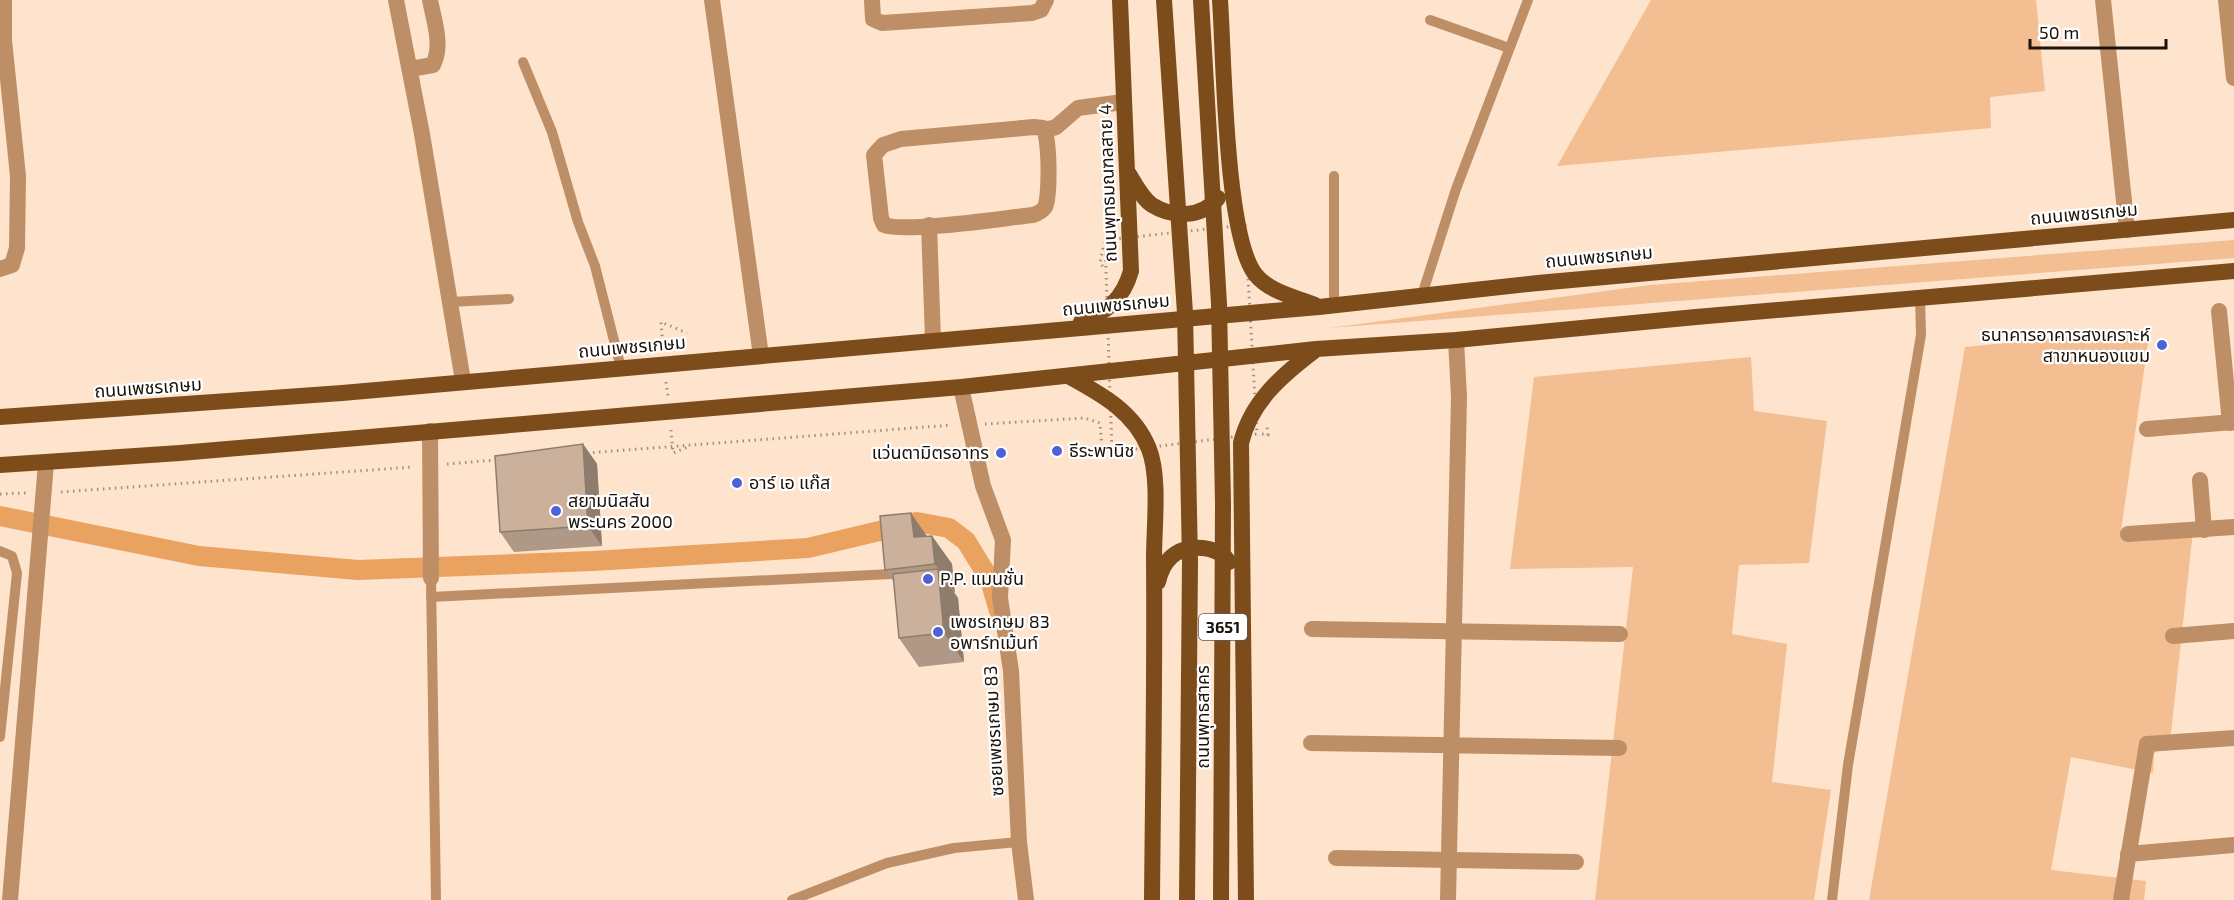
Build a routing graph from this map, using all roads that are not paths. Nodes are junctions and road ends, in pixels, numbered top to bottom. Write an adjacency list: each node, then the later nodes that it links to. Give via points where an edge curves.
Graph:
1 (4, 0): 27 (street, via 4,40 18,176 17,248 12,265)
2 (396, 0): 17 (street)
3 (430, 0): 17 (street, via 437,56 433,65)
4 (712, 0): 39 (street)
5 (872, 0): 6 (street, via 873,19 882,23 1032,13 1041,10)
6 (1046, 0)
7 (1120, 0): 19 (main road, ถนนพุทธมณฑลสาย 4)
8 (1164, 0): 81 (main road, ถนนพุทธสาคร / 3651, via 1186,357 1190,561)
9 (1202, 0): 82 (main road, ถนนพุทธสาคร / 3651, via 1220,355)
10 (1220, 0): 21 (main road)
11 (1528, 0): 15 (lane)
12 (2103, 0): 26 (street)
13 (2226, 0): 18 (street)
14 (1430, 20): 15 (lane)
15 (1509, 48): 29 (lane, via 1456,189)
16 (523, 62): 40 (lane, via 552,132 595,266)
17 (410, 69): 32 (street)
18 (2234, 78)
19 (1124, 102): 20 (street, via 1077,108 1056,127); 22 (main road, ถนนพุทธมณฑลสาย 4)
20 (1046, 130): 25 (street, via 1047,194 1042,212); 25 (street, via 980,130 902,139 879,148 874,155 884,225)
21 (1231, 170): 22 (main road, via 1227,186 1216,201 1188,215 1151,204); 33 (main road, via 1236,214 1248,262 1264,284)
22 (1128, 172): 35 (main road, ถนนพุทธมณฑลสาย 4, via 1131,271 1126,287 1114,304 1098,315)
23 (1334, 176): 33 (lane)
24 (2234, 220): 26 (main road, ถนนเพชรเกษม)
25 (929, 225): 36 (street)
26 (2127, 230): 29 (main road, ถนนเพชรเกษม)
27 (0, 269)
28 (2234, 271): 30 (main road)
29 (1422, 295): 33 (main road, ถนนเพชรเกษม)
30 (1920, 297): 37 (main road); 85 (lane, via 1921,335 1848,765)
31 (509, 299): 32 (lane)
32 (450, 302): 42 (street)
33 (1327, 306): 35 (main road, ถนนเพชรเกษม)
34 (2219, 311): 45 (street)
35 (1064, 328): 36 (main road, ถนนเพชรเกษม)
36 (933, 340): 39 (main road, ถนนเพชรเกษม)
37 (1456, 340): 38 (main road); 61 (street, via 1459,397)
38 (1316, 350): 41 (main road); 59 (main road, via 1286,372 1245,425 1241,443)
39 (761, 356): 40 (main road, ถนนเพชรเกษม)
40 (621, 368): 42 (main road, ถนนเพชรเกษม)
41 (1070, 377): 43 (main road); 58 (main road, via 1119,407 1140,430 1150,452)
42 (463, 381): 44 (main road, ถนนเพชรเกษม, via 296,397)
43 (961, 387): 47 (main road); 70 (street, ซอยเพชรเกษม 83, via 983,486 1003,540 1000,598 1011,671)
44 (0, 417)
45 (2232, 422): 46 (street)
46 (2147, 429)
47 (430, 431): 48 (main road); 56 (street)
48 (46, 462): 49 (main road); 76 (street)
49 (0, 465)
50 (2200, 480): 52 (street)
51 (2234, 527): 52 (street)
52 (2204, 530): 53 (street)
53 (2128, 534)
54 (0, 551): 65 (lane, via 12,556 16,573)
55 (891, 574): 57 (lane)
56 (431, 578): 57 (lane)
57 (431, 597): 77 (lane)
58 (1155, 598): 59 (main road, via 1164,566 1182,549 1196,547 1215,550 1226,558); 80 (main road)
59 (1243, 602): 83 (main road)
60 (1312, 629): 61 (street)
61 (1452, 631): 63 (street); 68 (street)
62 (2234, 631): 64 (street)
63 (1620, 634)
64 (2172, 636)
65 (0, 737)
66 (2234, 738): 72 (street, via 2147,744)
67 (1311, 743): 68 (street)
68 (1450, 747): 69 (street); 74 (street)
69 (1619, 748)
70 (1019, 842): 78 (lane, via 954,848 887,863); 79 (street, ซอยเพชรเกษม 83)
71 (2234, 845): 72 (street)
72 (2128, 854): 86 (street)
73 (1336, 858): 74 (street)
74 (1448, 859): 75 (street); 84 (street)
75 (1576, 862)
76 (10, 900)
77 (436, 900)
78 (792, 900)
79 (1026, 900)
80 (1152, 900)
81 (1187, 900)
82 (1221, 900)
83 (1246, 900)
84 (1448, 900)
85 (1832, 900)
86 (2121, 900)

